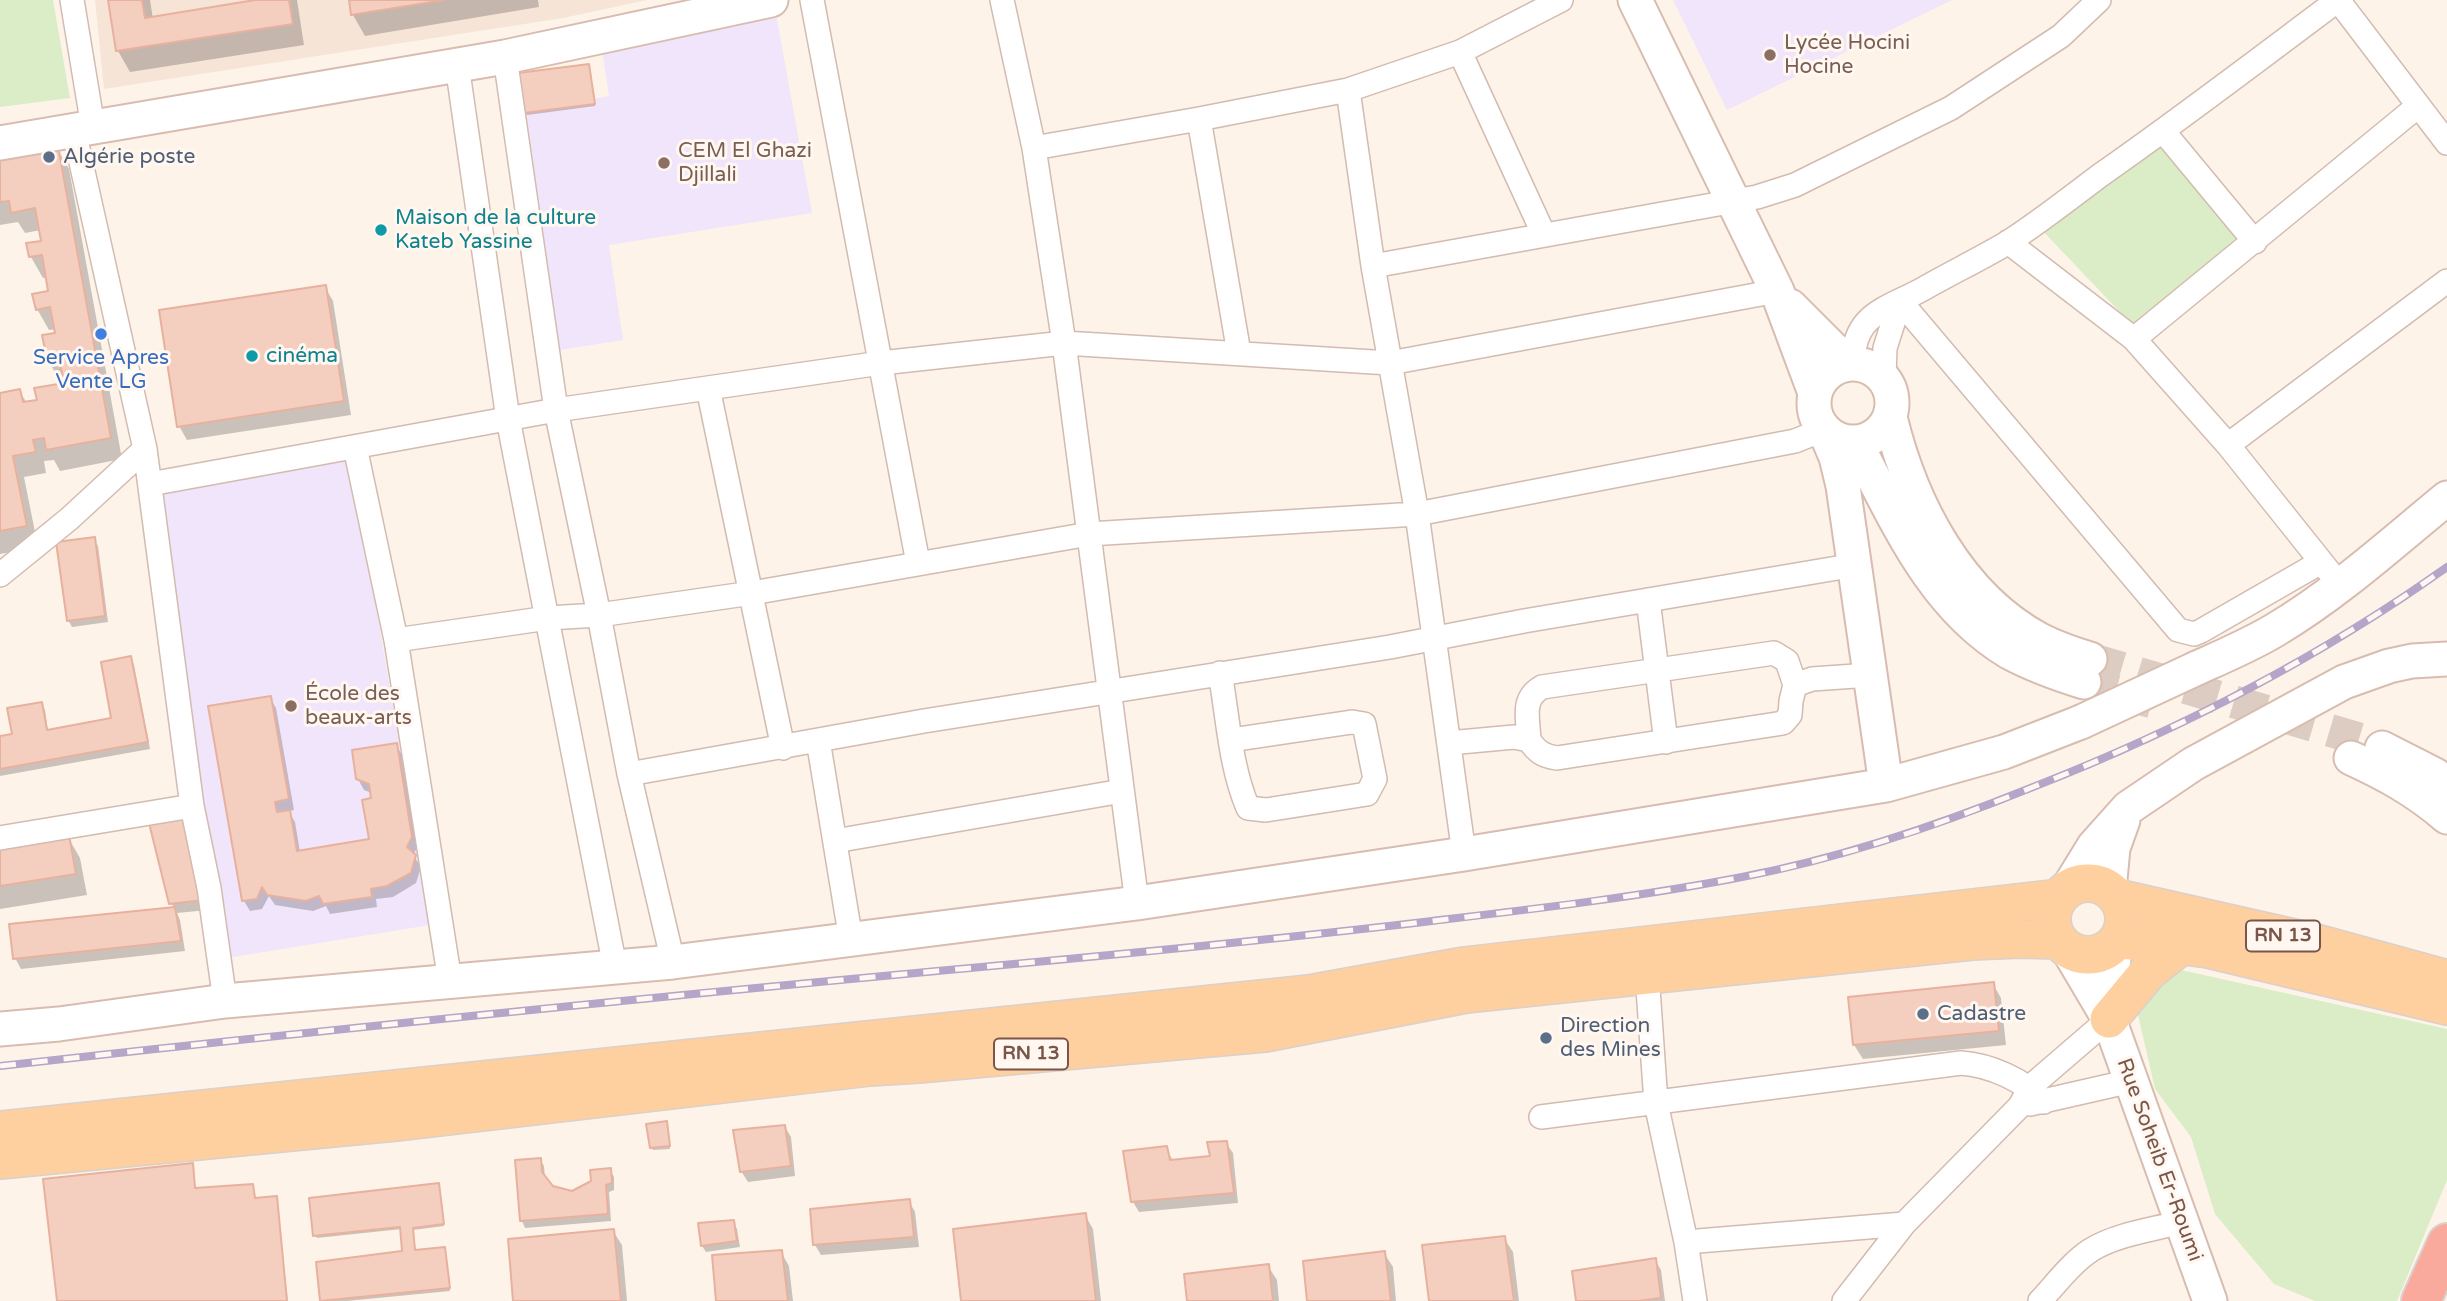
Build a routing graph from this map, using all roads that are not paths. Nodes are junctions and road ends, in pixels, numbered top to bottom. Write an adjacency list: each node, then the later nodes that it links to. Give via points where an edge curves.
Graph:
1 (72, 0): 15 (street)
2 (771, 0): 10 (street)
3 (812, 0): 31 (street)
4 (1002, 0): 19 (street)
5 (1561, 0): 9 (street)
6 (1634, 0): 20 (street)
7 (2099, 0): 20 (street, via 2061,36 1951,108 1795,185)
8 (2338, 0): 13 (street); 16 (street)
9 (1460, 52): 12 (street); 21 (street)
10 (505, 57): 11 (street); 37 (street)
11 (457, 65): 15 (street); 39 (street)
12 (1348, 90): 14 (street); 24 (street)
13 (2418, 106): 18 (street); 23 (street)
14 (1199, 119): 19 (street); 30 (street)
15 (83, 129): 17 (street); 43 (street)
16 (2163, 131): 22 (street); 23 (street)
17 (0, 143)
18 (2447, 143)
19 (1034, 148): 29 (street)
20 (1733, 201): 21 (street); 26 (street)
21 (1544, 235): 24 (street)
22 (2008, 242): 27 (street); 28 (street)
23 (2255, 242): 28 (street)
24 (1373, 266): 32 (street)
25 (2447, 281): 41 (street)
26 (1777, 291): 32 (street); 33 (street); 36 (street)
27 (1900, 301): 33 (street, via 1880,309 1864,323); 34 (street, via 1885,348); 50 (street, via 2178,630 2194,634)
28 (2134, 339): 41 (street)
29 (1064, 342): 30 (street); 31 (street); 47 (street)
30 (1239, 353): 32 (street)
31 (881, 363): 35 (street); 48 (street)
32 (1390, 363): 46 (street)
33 (1850, 364): 34 (street, via 1875,370); 36 (street, via 1827,373)
34 (1884, 378): 38 (street, via 1892,397)
35 (708, 388): 37 (street); 52 (street)
36 (1815, 393): 40 (street, via 1814,405)
37 (555, 410): 39 (street); 54 (street)
38 (1890, 417): 40 (street, via 1876,435); 40 (street, via 1919,501 1946,551 1990,604 2087,671 2045,670 1975,627 1946,599 1922,566)
39 (508, 419): 42 (street); 55 (street)
40 (1838, 435): 46 (street, via 1810,435); 49 (street)
41 (2228, 445): 50 (street)
42 (355, 447): 44 (street); 57 (street)
43 (145, 449): 44 (street); 51 (street)
44 (150, 484): 74 (street)
45 (2447, 498): 50 (street)
46 (1417, 514): 47 (street); 56 (street)
47 (1089, 534): 48 (street); 63 (street)
48 (918, 563): 52 (street)
49 (1855, 565): 53 (street); 61 (street)
50 (2331, 574): 71 (street, bridge, via 2274,630 2244,647 2004,752)
51 (0, 575)
52 (752, 593): 54 (street); 69 (street)
53 (1648, 600): 56 (street); 59 (street)
54 (599, 615): 55 (street); 70 (street)
55 (548, 618): 57 (street); 88 (street)
56 (1434, 639): 60 (street); 68 (street)
57 (396, 640): 91 (street)
58 (2447, 659): 75 (street, via 2389,666 2344,682 2228,743)
59 (1657, 671): 62 (street, via 1774,653 1787,661); 66 (street, via 1542,687 1528,700); 67 (street)
60 (1220, 673): 63 (street); 65 (street)
61 (1870, 674): 62 (street); 71 (street)
62 (1795, 685): 67 (street, via 1790,715 1783,723)
63 (1108, 692): 64 (street); 73 (street)
64 (818, 740): 69 (street); 78 (street)
65 (1231, 740): 65 (street, via 1239,787 1248,808 1266,810 1367,794 1376,779 1364,724)
66 (1530, 740): 67 (street, via 1544,756 1557,758); 68 (street, via 1514,737)
67 (1667, 742)
68 (1449, 743): 79 (street)
69 (783, 748): 70 (street)
70 (629, 774): 87 (street)
71 (1886, 785): 79 (street)
72 (2447, 785): 76 (street, via 2398,755 2355,748)
73 (1122, 791): 78 (street); 82 (street)
74 (192, 806): 77 (street); 92 (street)
75 (2128, 808): 80 (street, via 2094,846); 81 (street, via 2113,848)
76 (2447, 817)
77 (0, 838)
78 (835, 841): 83 (street)
79 (1464, 854): 82 (street)
80 (2063, 894): 81 (main road, via 2088,883); 85 (main road, via 2052,919); 100 (main road, RN 13, via 1464,966 1309,994)
81 (2113, 894): 84 (main road, via 2124,919); 89 (main road, RN 13)
82 (1137, 903): 83 (street)
83 (852, 940): 87 (street)
84 (2116, 942): 85 (main road, via 2098,954 2077,953); 86 (main road, RN 13); 94 (street, Rue Soheib Er-Roumi)
85 (2063, 944): 90 (main road, RN 13, via 2019,939 1972,941); 94 (street, Rue Soheib Er-Roumi)
86 (2182, 945): 93 (main road, RN 13); 94 (main road, via 2149,971)
87 (673, 962): 88 (street)
88 (615, 967): 91 (street)
89 (2438, 967)
90 (1647, 974): 98 (street); 101 (main road, RN 13, via 1465,994 1265,1034 870,1067 396,1122)
91 (450, 981): 92 (street)
92 (225, 1001): 95 (street)
93 (2447, 1006)
94 (2109, 1019): 96 (street, Rue Soheib Er-Roumi); 97 (street)
95 (0, 1029)
96 (2131, 1081): 97 (street); 102 (street, Rue Soheib Er-Roumi)
97 (2031, 1098): 98 (street, via 1988,1069 1961,1063); 103 (street)
98 (1656, 1103): 99 (street); 104 (street)
99 (1541, 1116)
100 (0, 1130)
101 (0, 1160)
102 (2181, 1222): 108 (street, via 2106,1242 2074,1264); 109 (street, Rue Soheib Er-Roumi)
103 (1904, 1224): 104 (street); 106 (street)
104 (1686, 1242): 107 (street)
105 (2447, 1243): 110 (highway)
106 (1847, 1300)
107 (1695, 1301)
108 (2040, 1301)
109 (2210, 1301)
110 (2421, 1301)

